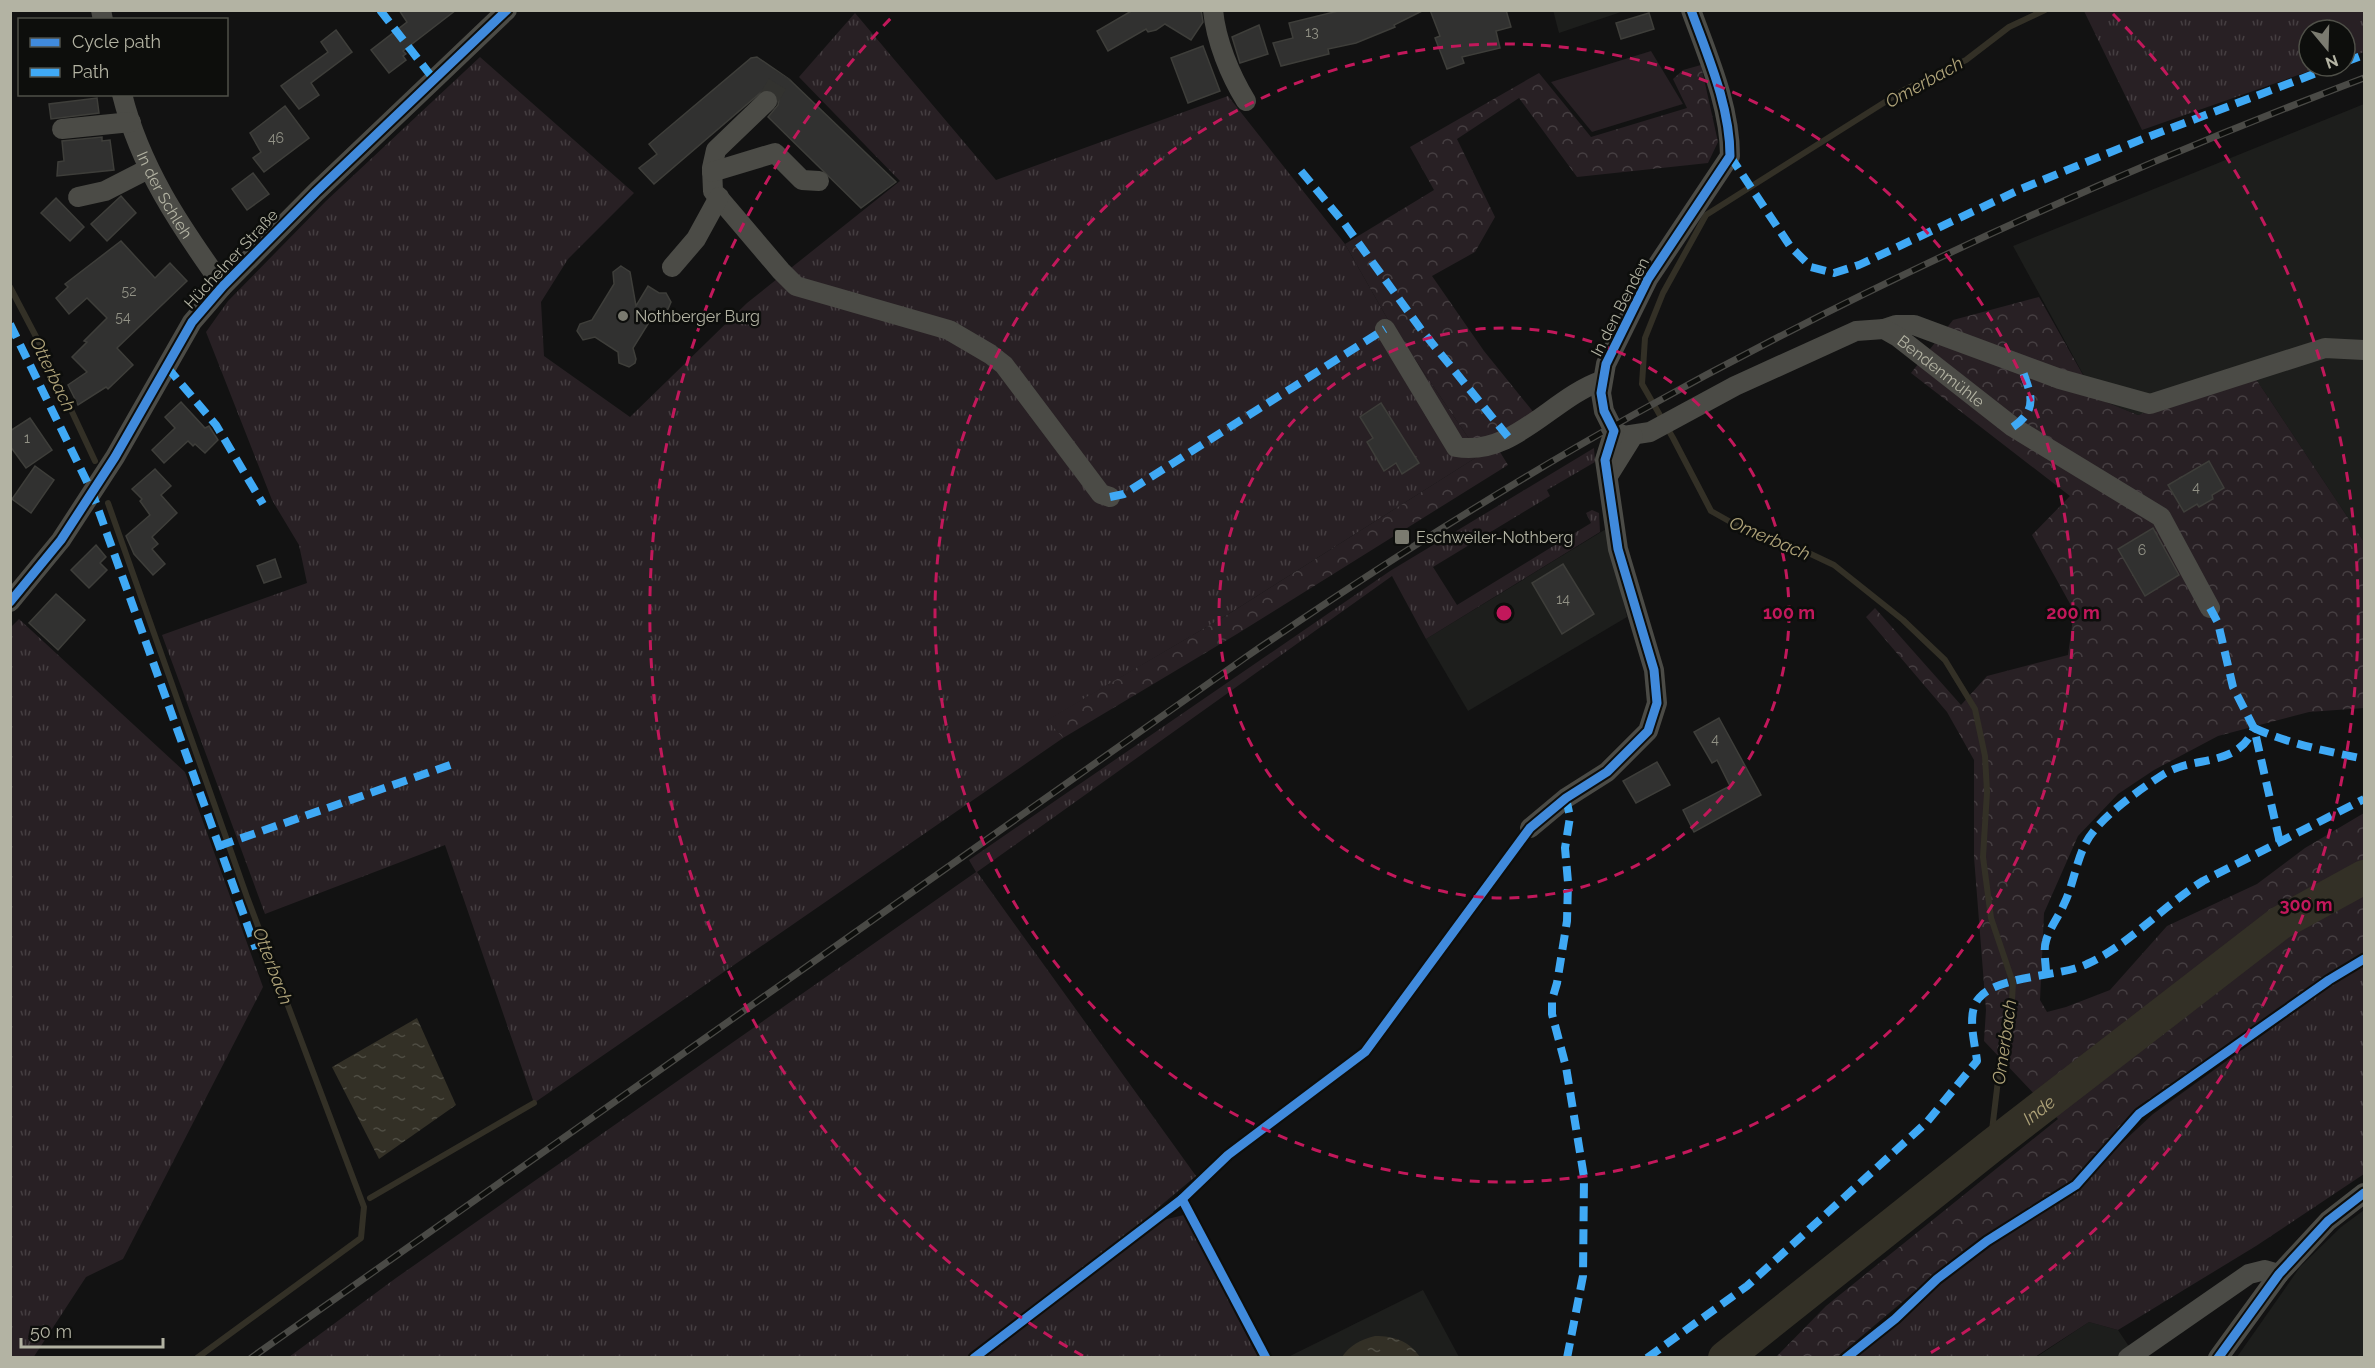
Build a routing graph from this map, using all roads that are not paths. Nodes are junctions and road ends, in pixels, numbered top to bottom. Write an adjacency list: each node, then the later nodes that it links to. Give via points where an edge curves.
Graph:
1 (507, 10): 15 (street, Hüchelner Straße)
2 (1213, 10): 6 (street, via 1226,59)
3 (1691, 10): 19 (street, In den Benden, via 1718,88 1730,135 1730,156 1648,279)
4 (123, 96): 7 (street, In der Schleh)
5 (767, 101): 10 (street, via 716,150)
6 (1246, 101)
7 (131, 122): 8 (street); 9 (street, In der Schleh)
8 (62, 129)
9 (148, 169): 12 (street, via 105,190); 15 (street, In der Schleh, via 183,230)
10 (712, 172): 11 (street, via 776,153 802,180); 13 (street, via 714,191)
11 (819, 181)
12 (78, 197)
13 (719, 197): 14 (street, via 696,239); 21 (street, via 796,285 949,330 990,354 1004,365 1101,494)
14 (672, 267)
15 (223, 286): 22 (street, Hüchelner Straße, via 192,322 115,457 62,540)
16 (1385, 329): 19 (street, via 1456,447 1487,447 1509,438 1583,388)
17 (1884, 329): 18 (street, via 1914,325 2060,379 2150,404 2325,348); 20 (street, Bendenmühle, via 1856,331 1688,411); 23 (street, Bendenmühle, via 2013,427 2161,517)
18 (2364, 350)
19 (1601, 381): 20 (street, In den Benden, via 1604,411)
20 (1632, 433): 24 (street, via 1605,460 1618,549 1654,670 1657,704 1648,731 1607,772 1566,798)
21 (1110, 497)
22 (10, 602)
23 (2210, 608)
24 (1530, 828)
25 (2364, 1193): 26 (street, via 2328,1221)
26 (2279, 1274): 27 (street, via 2265,1270 2250,1274); 28 (street)
27 (2128, 1358)
28 (2218, 1358)

